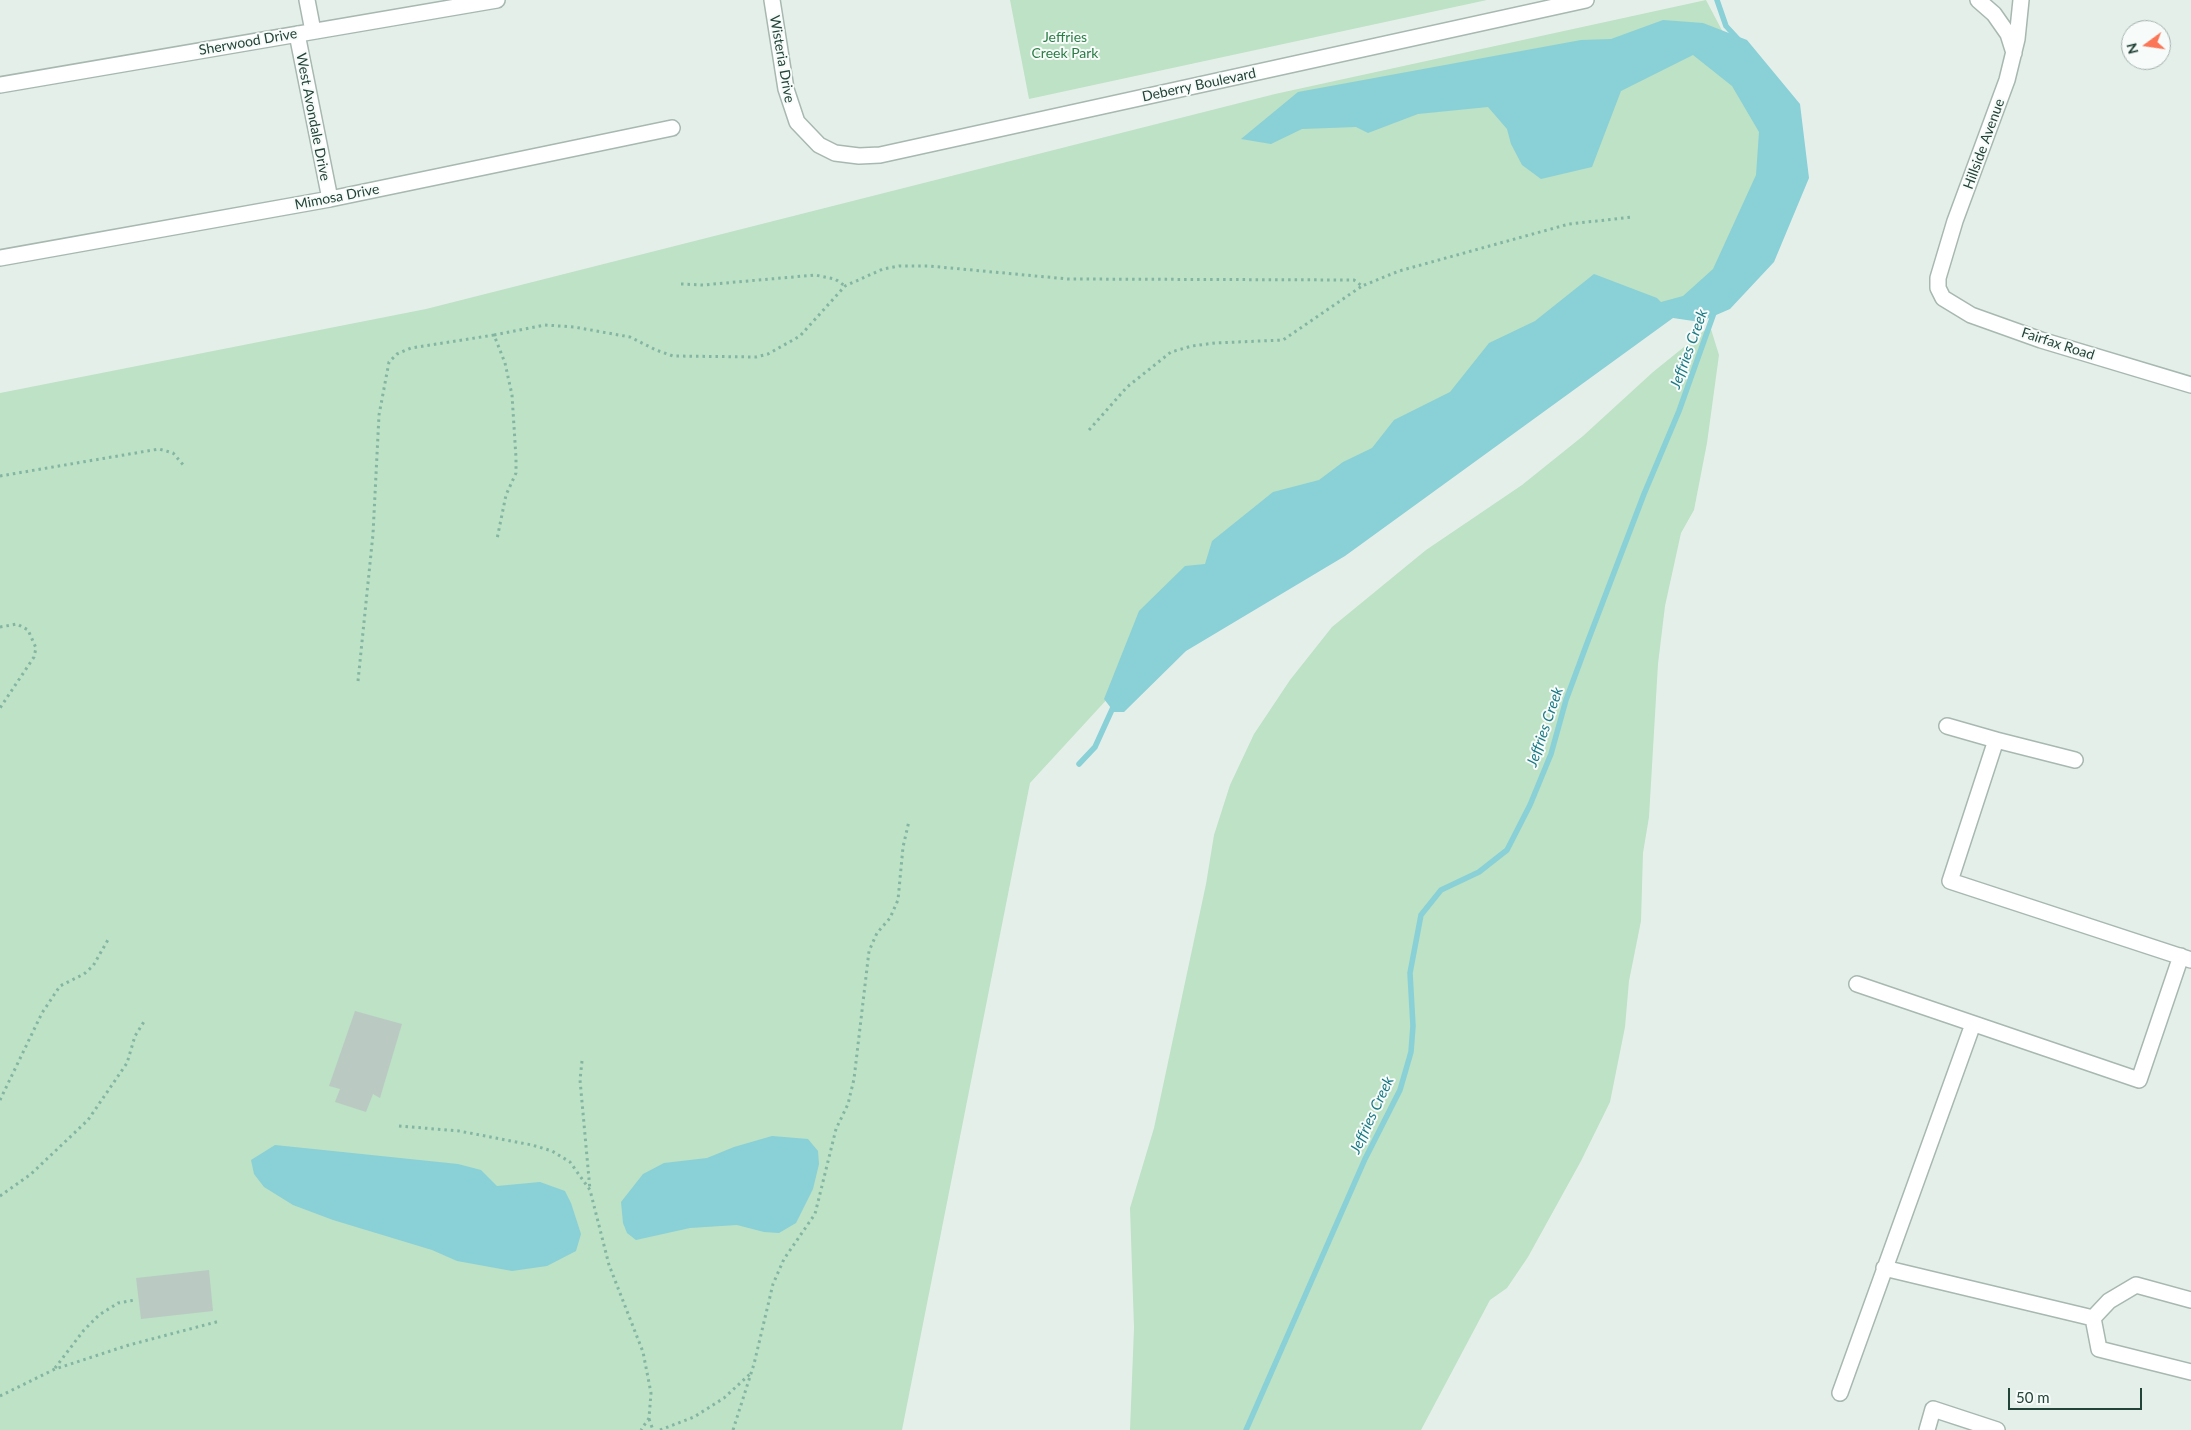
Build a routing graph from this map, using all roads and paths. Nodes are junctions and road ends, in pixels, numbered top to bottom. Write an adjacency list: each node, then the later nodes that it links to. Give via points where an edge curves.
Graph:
1 (307, 0): 7 (street)
2 (496, 0): 7 (street, Sherwood Drive)
3 (772, 0): 12 (street, Wisteria Drive, via 792,110 797,122)
4 (1586, 0): 12 (street, Deberry Boulevard, via 880,155 836,152)
5 (1978, 0): 9 (street, via 1994,14 2008,34)
6 (2021, 0): 9 (street, Hillside Avenue)
7 (313, 31): 8 (street, Sherwood Drive)
8 (297, 34): 10 (street, Sherwood Drive); 13 (street, West Avondale Drive)
9 (2014, 53): 19 (street, Hillside Avenue, via 1955,221)
10 (0, 85)
11 (672, 128): 13 (street, Mimosa Drive)
12 (813, 140)
13 (330, 199): 15 (street, Mimosa Drive)
14 (1633, 217): 18 (path, via 1569,224 1399,271)
15 (0, 258)
16 (681, 284): 17 (path, via 815,275 835,279)
17 (845, 286): 18 (path, via 898,266 1068,279 1354,280); 20 (path, via 800,336 756,357 673,356 630,337 574,326 545,325)
18 (1362, 286): 22 (path, via 1283,340 1215,343 1171,352 1127,387)
19 (1938, 286): 21 (street, Fairfax Road, via 1943,298 1971,315 2041,340)
20 (494, 336): 25 (path, via 505,363 512,395 516,458 516,473 506,495); 27 (path, via 412,348 389,362 379,415 373,534)
21 (2191, 385)
22 (1089, 430)
23 (185, 467): 24 (path, via 173,453 159,449)
24 (0, 476)
25 (497, 539)
26 (0, 627): 28 (path, via 17,624 28,630 36,648 34,657)
27 (358, 681)
28 (0, 708)
29 (1947, 726): 30 (street)
30 (1996, 740): 31 (street); 34 (street, via 1950,881)
31 (2075, 760)
32 (909, 821): 50 (path, via 898,900 869,951 854,1079 848,1104 836,1128 815,1214 784,1259 773,1284)
33 (109, 938): 39 (path, via 93,966 60,986 42,1013)
34 (2186, 958): 37 (street, via 2140,1080)
35 (1857, 984): 37 (street)
36 (145, 1020): 42 (path, via 135,1036 127,1063 88,1120 31,1174)
37 (1973, 1024): 43 (street)
38 (582, 1061): 41 (path, via 580,1080)
39 (0, 1100)
40 (399, 1126): 41 (path, via 459,1131 552,1151 570,1162)
41 (590, 1190): 53 (path, via 609,1265 643,1352 651,1393)
42 (0, 1196)
43 (1884, 1268): 46 (street); 51 (street)
44 (135, 1300): 48 (path, via 118,1303 99,1316 84,1330)
45 (2191, 1300): 46 (street, via 2136,1285 2109,1301)
46 (2093, 1318): 49 (street, via 2099,1349)
47 (220, 1322): 48 (path, via 129,1345)
48 (55, 1369): 52 (path)
49 (2191, 1372)
50 (751, 1373): 56 (path, via 724,1398 694,1417); 57 (path)
51 (1840, 1393)
52 (0, 1396)
53 (649, 1418): 54 (path); 55 (path)
54 (641, 1430)
55 (652, 1430)
56 (660, 1430)
57 (733, 1430)
58 (1927, 1430): 59 (street, via 1933,1409)
59 (1997, 1430)

